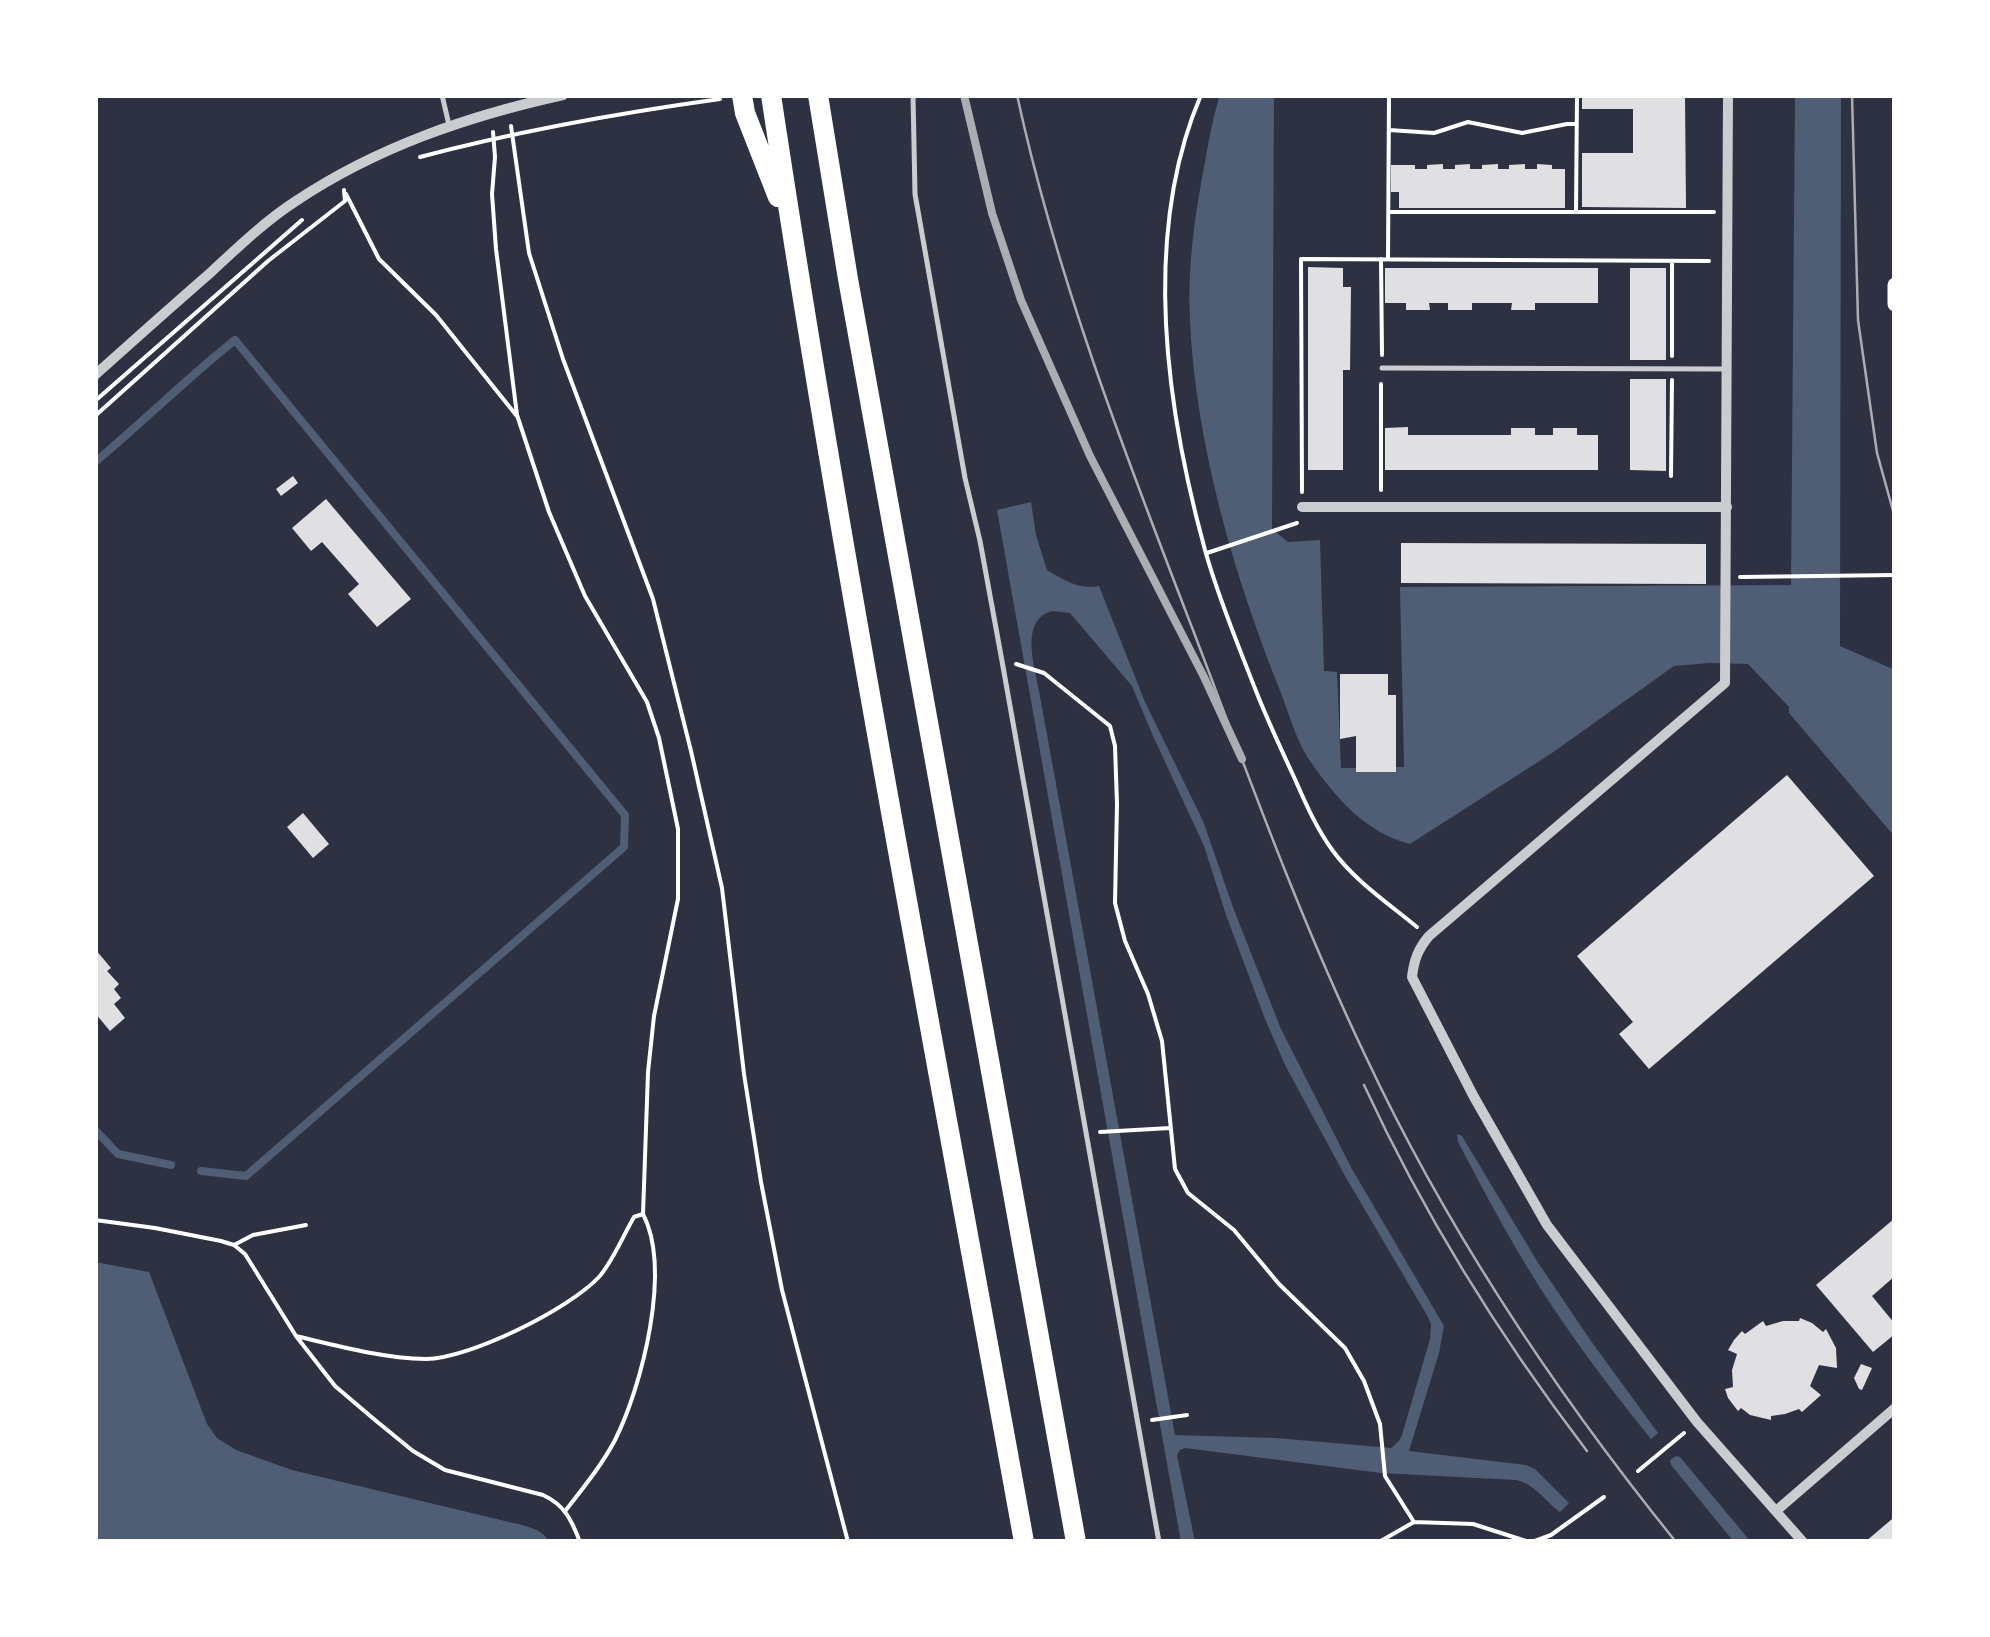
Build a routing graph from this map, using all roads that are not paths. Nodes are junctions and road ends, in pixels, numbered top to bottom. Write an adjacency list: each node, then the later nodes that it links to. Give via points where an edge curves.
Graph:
1 (442, 95): 8 (lane)
2 (563, 95): 8 (street)
3 (913, 95): 21 (lane, via 916,194)
4 (1728, 95): 13 (street)
5 (819, 99): 20 (highway)
6 (738, 102): 9 (highway)
7 (772, 102): 9 (highway)
8 (449, 125): 14 (street, via 362,162 294,202)
9 (790, 226): 19 (highway)
10 (1895, 285): 11 (main road)
11 (1895, 304)
12 (1382, 368): 13 (lane)
13 (1728, 369): 16 (street)
14 (95, 375)
15 (1302, 507): 16 (street)
16 (1726, 507): 18 (street, via 1725,683 1429,936 1419,947 1412,977 1547,1225 1697,1422)
17 (1895, 1408): 18 (street)
18 (1776, 1511): 22 (street)
19 (1024, 1542)
20 (1076, 1542)
21 (1159, 1542)
22 (1803, 1542)

